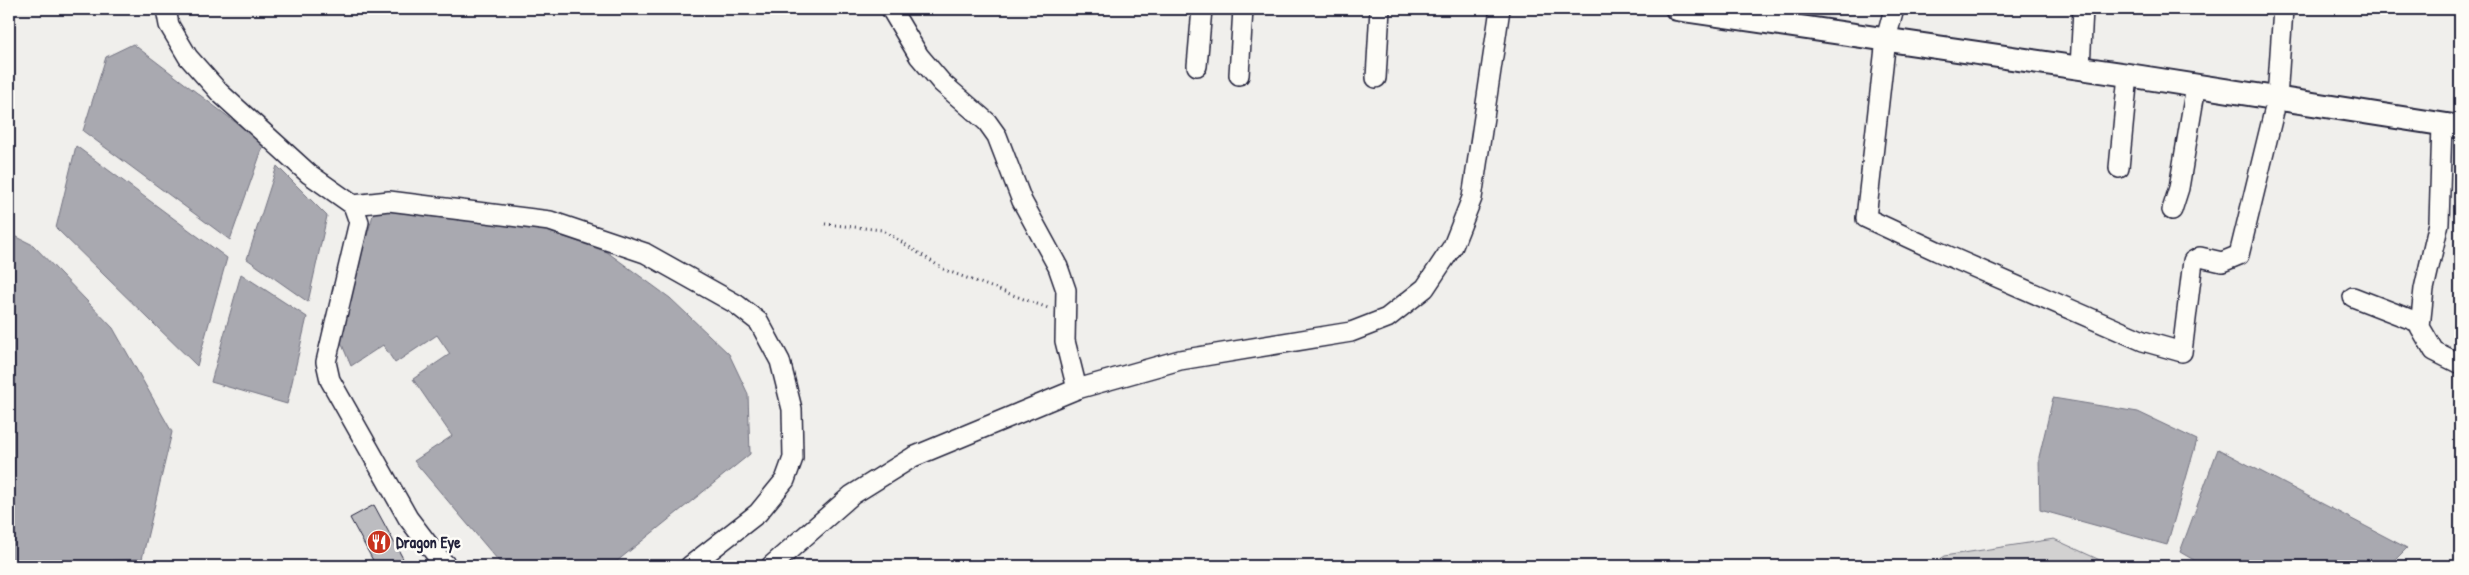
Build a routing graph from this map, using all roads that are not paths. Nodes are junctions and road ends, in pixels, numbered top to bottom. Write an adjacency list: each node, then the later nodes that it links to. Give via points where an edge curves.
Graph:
1 (166, 9): 22 (street, via 169,25 188,57 220,93 309,174)
2 (891, 9): 27 (street, via 919,56 942,84 987,122 997,136 1022,201 1058,267 1066,290 1065,341)
3 (1202, 9): 13 (street)
4 (1243, 9): 15 (street)
5 (1380, 9): 17 (street)
6 (1500, 9): 27 (street, via 1472,198 1453,246 1425,288 1387,318 1351,332 1180,360)
7 (1677, 9): 11 (street)
8 (1894, 9): 12 (street)
9 (2083, 9): 14 (street)
10 (2283, 9): 19 (street)
11 (1760, 15): 12 (street)
12 (1886, 39): 14 (street); 19 (street, via 1866,218 2142,341 2182,352 2193,262 2200,257 2222,262 2239,255)
13 (1197, 66)
14 (2080, 68): 16 (street)
15 (1239, 75)
16 (2128, 75): 18 (street); 21 (street)
17 (1376, 78)
18 (2196, 86): 19 (street); 23 (street, via 2179,188)
19 (2277, 98): 20 (street)
20 (2451, 126): 25 (street, via 2439,223)
21 (2120, 168)
22 (353, 205): 28 (street, via 359,222 326,362 330,380 408,518); 29 (street, via 389,201 550,222 645,253 736,304 759,322 780,361 792,409 793,458 784,480 758,514)
23 (2172, 210)
24 (2353, 297): 25 (street)
25 (2420, 323): 26 (street, via 2434,351)
26 (2460, 364)
27 (1077, 388): 30 (street, via 913,457 852,495)
28 (447, 566)
29 (690, 566)
30 (771, 566)

